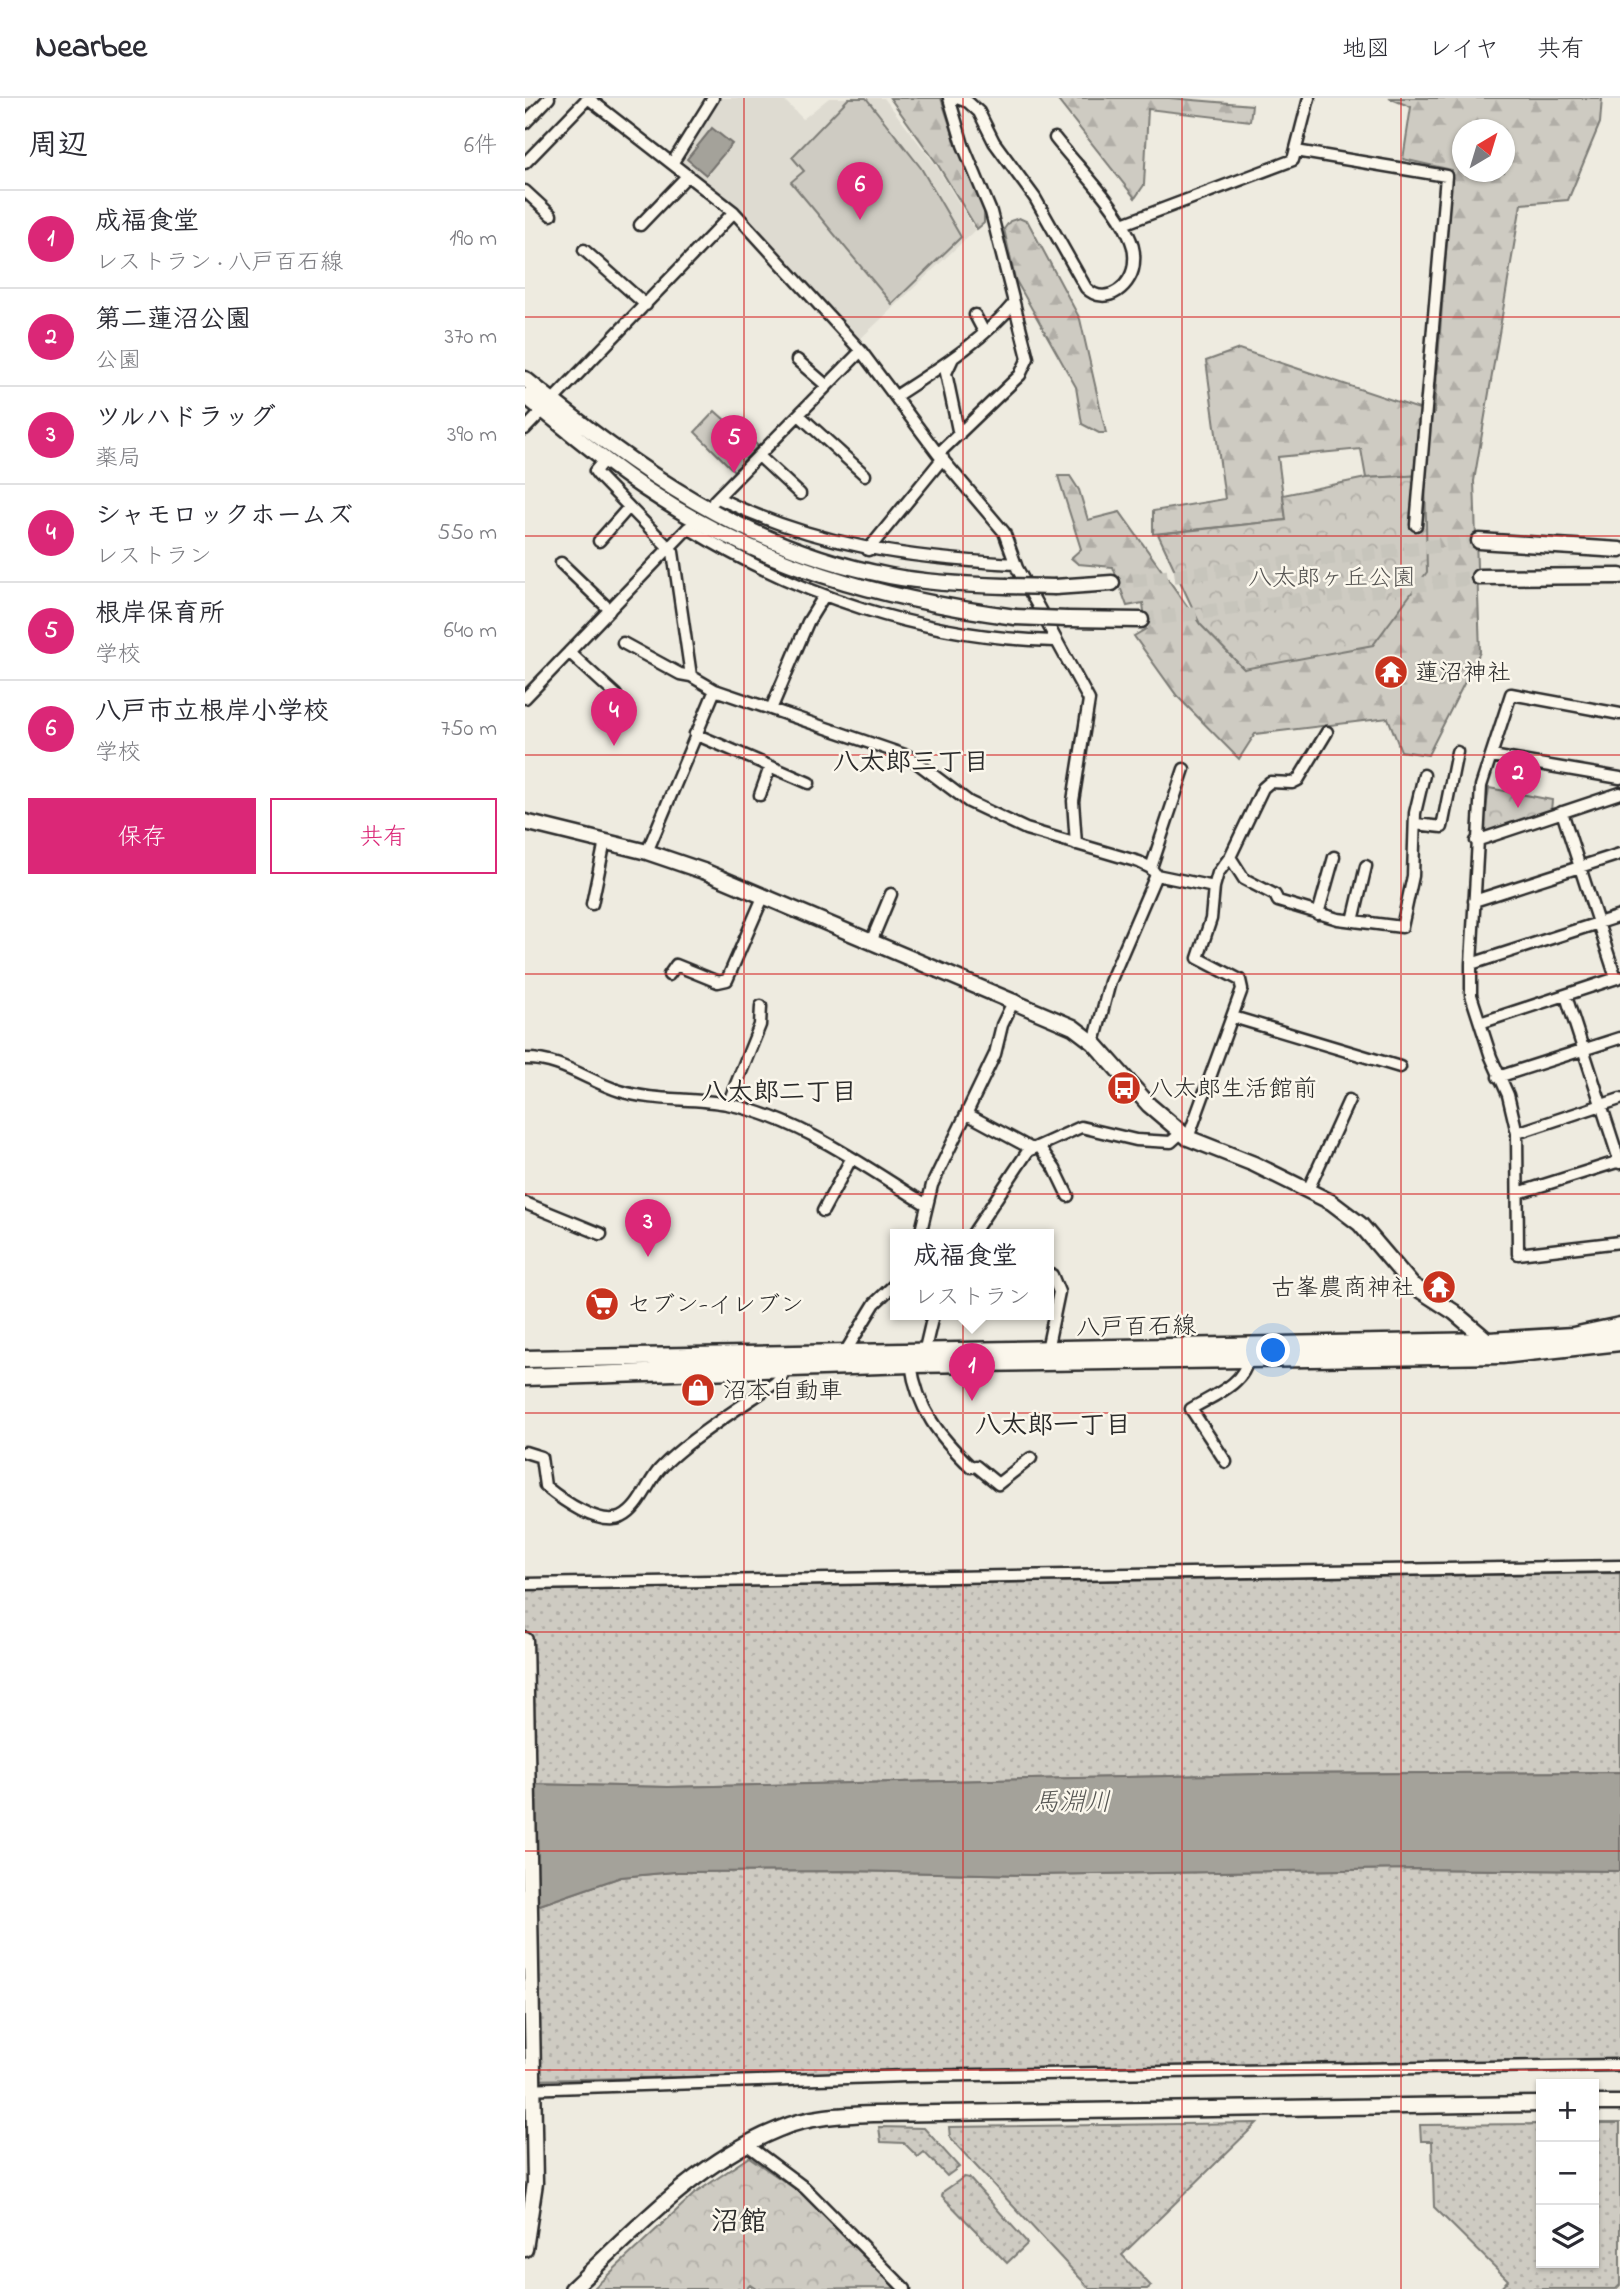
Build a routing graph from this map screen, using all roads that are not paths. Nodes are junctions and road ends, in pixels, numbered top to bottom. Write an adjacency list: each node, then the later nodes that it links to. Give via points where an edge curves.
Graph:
1 (549, 98): 7 (street)
2 (588, 98): 10 (street); 11 (street)
3 (713, 98): 10 (street)
4 (949, 98): 19 (street, via 991,212)
5 (957, 98): 16 (street, via 979,112 1086,288 1098,297 1116,292 1135,263)
6 (1309, 98): 9 (street)
7 (525, 123)
8 (1055, 138): 16 (street)
9 (1296, 151): 16 (street, via 1285,165); 42 (street, via 1446,176)
10 (673, 162): 12 (street)
11 (525, 163)
12 (688, 175): 14 (street); 17 (street)
13 (525, 191): 15 (street)
14 (734, 212): 20 (street); 23 (street)
15 (551, 215)
16 (1123, 224)
17 (640, 225)
18 (584, 250): 20 (street)
19 (1014, 303): 22 (street); 33 (street, via 1028,358 1020,375)
20 (646, 306): 30 (street)
21 (975, 315): 22 (street)
22 (984, 332): 24 (street)
23 (861, 351): 27 (street); 29 (street)
24 (953, 358): 29 (street); 33 (street, via 946,373)
25 (797, 360): 27 (street)
26 (525, 379): 30 (street)
27 (827, 386): 31 (street)
28 (525, 396): 30 (street)
29 (896, 396): 35 (street)
30 (548, 406): 32 (street); 36 (street); 41 (street)
31 (799, 415): 34 (street); 37 (street)
32 (525, 429)
33 (959, 435): 35 (street)
34 (759, 456): 38 (street); 39 (street)
35 (941, 456): 47 (street); 49 (street, via 1004,532)
36 (605, 459): 40 (street, via 595,471); 55 (street, bridge, via 647,491 767,556 843,584 938,607 1015,617)
37 (865, 475)
38 (800, 494)
39 (718, 498): 41 (street); 47 (street, via 782,527)
40 (629, 507): 43 (street); 45 (street)
41 (706, 509): 52 (street, bridge, via 749,531 854,567 904,578 1006,586)
42 (1416, 525)
43 (599, 541)
44 (1479, 541): 46 (street)
45 (671, 548): 53 (street, via 688,528 729,553); 54 (street); 59 (street)
46 (1615, 548)
47 (868, 550): 49 (street, via 941,561)
48 (561, 562): 54 (street)
49 (1015, 564): 56 (street)
50 (1620, 576): 51 (street)
51 (1479, 577)
52 (1112, 583)
53 (824, 596): 56 (street, via 946,631); 63 (street)
54 (610, 610): 58 (street)
55 (1140, 620)
56 (1054, 641): 81 (street, via 1089,700 1073,801)
57 (623, 643): 59 (street)
58 (569, 652): 61 (street); 62 (street)
59 (691, 676): 60 (street)
60 (715, 690): 63 (street); 66 (street)
61 (617, 695)
62 (525, 698)
63 (772, 707): 81 (street, via 908,755 969,802 1026,829)
64 (1620, 714): 68 (street, via 1511,694)
65 (1328, 732): 84 (street, via 1298,780 1270,782 1263,788)
66 (695, 734): 69 (street); 82 (street)
67 (1457, 752): 78 (street, via 1442,827)
68 (1492, 756): 72 (street); 80 (street, via 1481,786)
69 (770, 767): 73 (street); 75 (street)
70 (1184, 769): 88 (street)
71 (1424, 775): 78 (street)
72 (1620, 778)
73 (809, 783)
74 (1620, 793): 76 (street)
75 (759, 795)
76 (1562, 812): 80 (street); 87 (street)
77 (525, 822): 79 (street)
78 (1416, 824): 96 (street, via 1413,876 1402,927)
79 (605, 841): 82 (street); 93 (street)
80 (1476, 841): 92 (street)
81 (1076, 844): 88 (street)
82 (647, 852): 91 (street)
83 (1620, 854): 87 (street)
84 (1230, 857): 89 (street); 94 (street, via 1244,879 1278,901)
85 (1334, 857): 94 (street)
86 (1366, 866): 96 (street)
87 (1580, 867): 92 (street); 97 (street)
88 (1154, 871): 89 (street); 108 (street, via 1110,982)
89 (1214, 887): 105 (street, via 1211,919 1198,958 1240,980 1243,989)
90 (891, 894): 98 (street)
91 (764, 895): 98 (street); 100 (street, via 727,979 718,982 676,965)
92 (1474, 901): 99 (street)
93 (592, 904)
94 (1318, 914): 96 (street)
95 (1620, 916): 97 (street)
96 (1353, 921)
97 (1598, 923): 99 (street); 101 (street)
98 (871, 942): 103 (street)
99 (1471, 964): 106 (street, via 1471,995)
100 (669, 975)
101 (1618, 978): 102 (street)
102 (1566, 996): 106 (street); 109 (street)
103 (1014, 1000): 108 (street, via 1073,1027); 117 (street)
104 (761, 1006): 115 (street, via 760,1025)
105 (1233, 1017): 111 (street); 119 (street)
106 (1480, 1023): 112 (street)
107 (1620, 1038): 109 (street)
108 (1094, 1043): 119 (street, via 1149,1105)
109 (1583, 1051): 112 (street); 116 (street)
110 (525, 1059): 115 (street, via 557,1063 642,1097)
111 (1400, 1067)
112 (1498, 1077): 118 (street)
113 (1620, 1099): 116 (street)
114 (1349, 1100): 123 (street)
115 (728, 1104): 121 (street, via 810,1134)
116 (1602, 1105): 118 (street); 122 (street)
117 (967, 1114): 120 (street); 127 (street, via 941,1163)
118 (1517, 1133): 124 (street)
119 (1185, 1135): 120 (street, via 1171,1142 1136,1140 1081,1127); 123 (street)
120 (1036, 1147): 125 (street, via 1055,1169); 130 (street)
121 (851, 1159): 127 (street); 128 (street)
122 (1620, 1161): 124 (street)
123 (1308, 1190): 139 (street, via 1360,1224 1412,1284)
124 (1518, 1192): 132 (street, via 1518,1254)
125 (1067, 1196)
126 (525, 1203): 131 (street)
127 (927, 1205): 129 (street)
128 (823, 1211)
129 (921, 1229)
130 (976, 1229)
131 (601, 1234)
132 (1620, 1242)
133 (1054, 1280): 135 (street, via 1059,1292)
134 (890, 1289): 143 (street, via 875,1303)
135 (1054, 1316)
136 (932, 1320): 142 (street)
137 (1053, 1320): 141 (street)
138 (1620, 1326): 139 (main road, 八戸百石線, via 1573,1336)
139 (1489, 1341): 141 (main road, 八戸百石線); 144 (street)
140 (1620, 1342): 144 (main road, 八戸百石線)
141 (1047, 1350): 142 (main road, 八戸百石線)
142 (924, 1353): 143 (main road, 八戸百石線)
143 (844, 1354): 145 (main road, 八戸百石線)
144 (1502, 1354): 146 (main road, 八戸百石線)
145 (525, 1359)
146 (1247, 1359): 147 (main road, 八戸百石線); 152 (street, via 1247,1367 1235,1382 1191,1409)
147 (911, 1364): 148 (main road, 八戸百石線); 151 (street, via 929,1421 971,1467 976,1466 998,1484)
148 (783, 1368): 149 (main road, 八戸百石線); 150 (street, via 775,1383 659,1469 623,1516 590,1514 554,1493 545,1486 541,1457)
149 (525, 1377)
150 (525, 1452)
151 (1031, 1458)
152 (1226, 1462)
153 (1620, 1566): 154 (street)
154 (525, 1584)
155 (525, 1640): 157 (street)
156 (1620, 2065): 157 (street)
157 (530, 2087): 162 (street, via 535,2183)
158 (1599, 2103): 159 (street)
159 (1620, 2103)
160 (1536, 2104): 161 (street, via 841,2115 780,2128)
161 (746, 2144): 163 (street, via 681,2187); 164 (street, via 805,2188)
162 (525, 2249)
163 (572, 2289)
164 (905, 2289)

